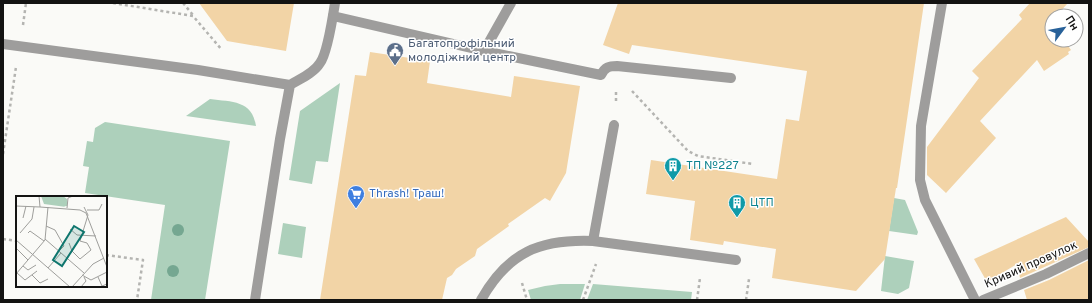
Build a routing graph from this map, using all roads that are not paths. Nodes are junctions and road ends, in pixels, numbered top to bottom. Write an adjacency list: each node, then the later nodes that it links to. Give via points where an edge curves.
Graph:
1 (335, 3): 4 (street)
2 (511, 3): 6 (street)
3 (942, 3): 15 (street, via 921,126 920,180 925,200)
4 (333, 16): 6 (street); 8 (street, via 321,63)
5 (3, 44): 8 (street, via 198,70)
6 (484, 51): 7 (street, via 601,75 607,67 617,66)
7 (731, 78)
8 (290, 86): 13 (street)
9 (614, 125): 10 (street)
10 (598, 242): 12 (street); 14 (street, via 574,240 536,247 509,265 495,279)
11 (1089, 253): 16 (street, Кривий провулок)
12 (736, 260)
13 (255, 300)
14 (481, 300)
15 (975, 300)
16 (983, 300)

